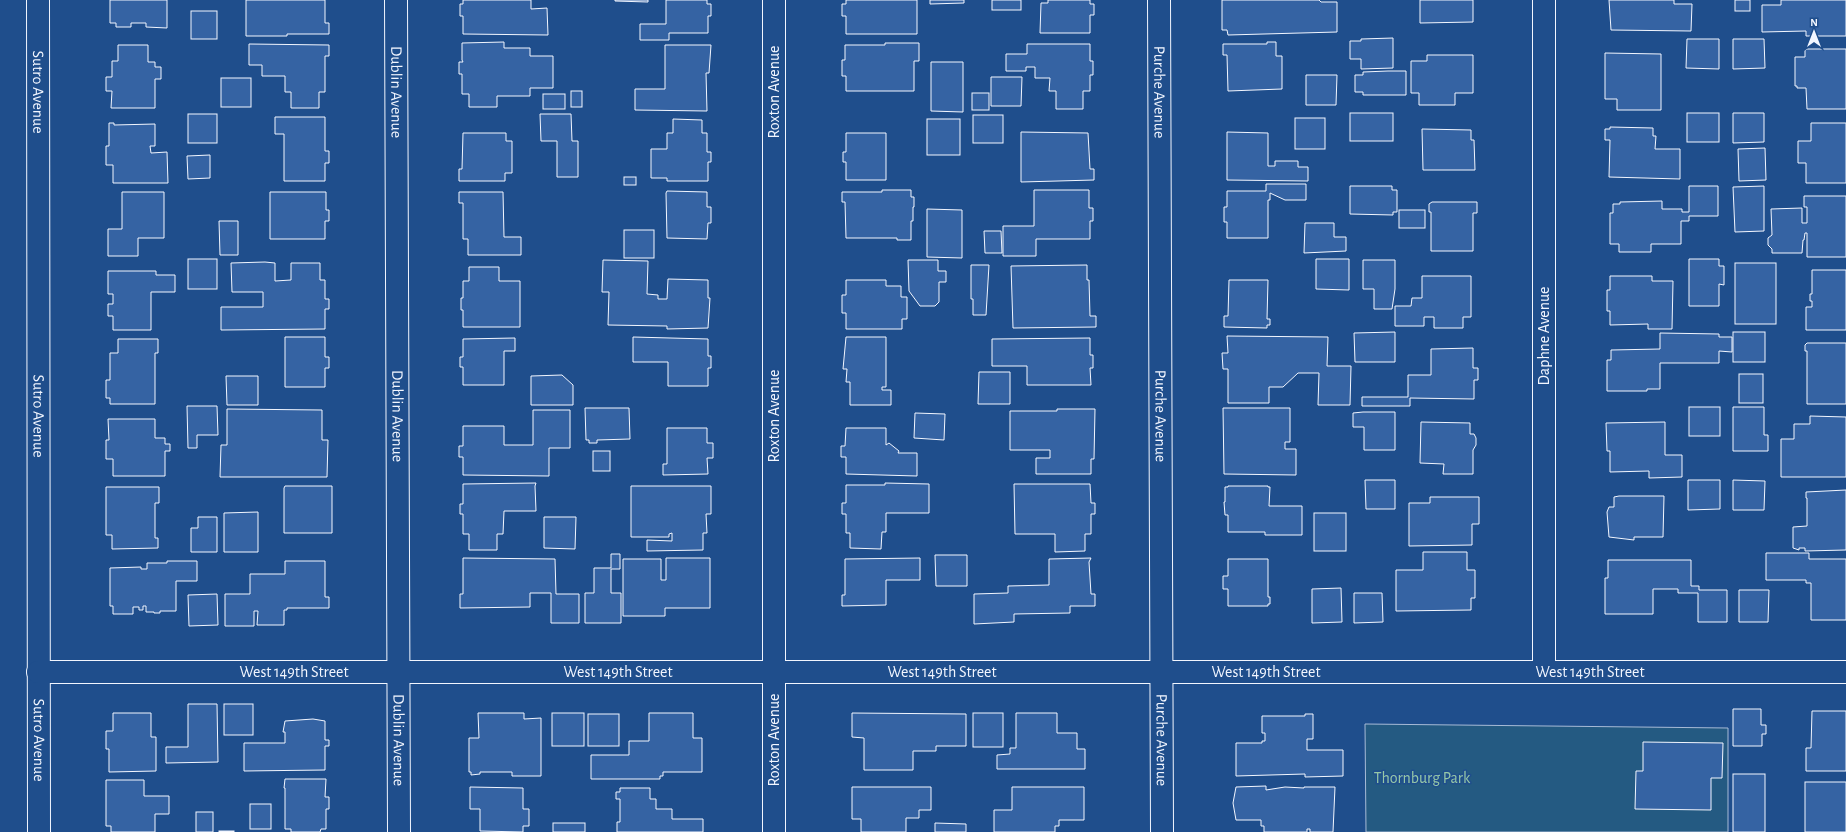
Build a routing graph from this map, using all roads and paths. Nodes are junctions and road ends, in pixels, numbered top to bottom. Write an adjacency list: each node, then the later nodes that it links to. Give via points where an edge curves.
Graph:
1 (38, 0): 6 (street, Sutro Avenue)
2 (396, 0): 7 (street, Dublin Avenue)
3 (774, 0): 8 (street, Roxton Avenue)
4 (1159, 0): 9 (street, Purche Avenue)
5 (1544, 0): 10 (street, Daphne Avenue)
6 (38, 672): 7 (street, West 149th Street); 12 (street, Sutro Avenue)
7 (398, 672): 8 (street, West 149th Street); 13 (street, Dublin Avenue)
8 (774, 672): 9 (street, West 149th Street); 14 (street, Roxton Avenue)
9 (1162, 672): 10 (street, West 149th Street); 15 (street, Purche Avenue)
10 (1544, 672): 11 (street, West 149th Street)
11 (1846, 672)
12 (39, 832)
13 (399, 832)
14 (774, 832)
15 (1162, 832)

